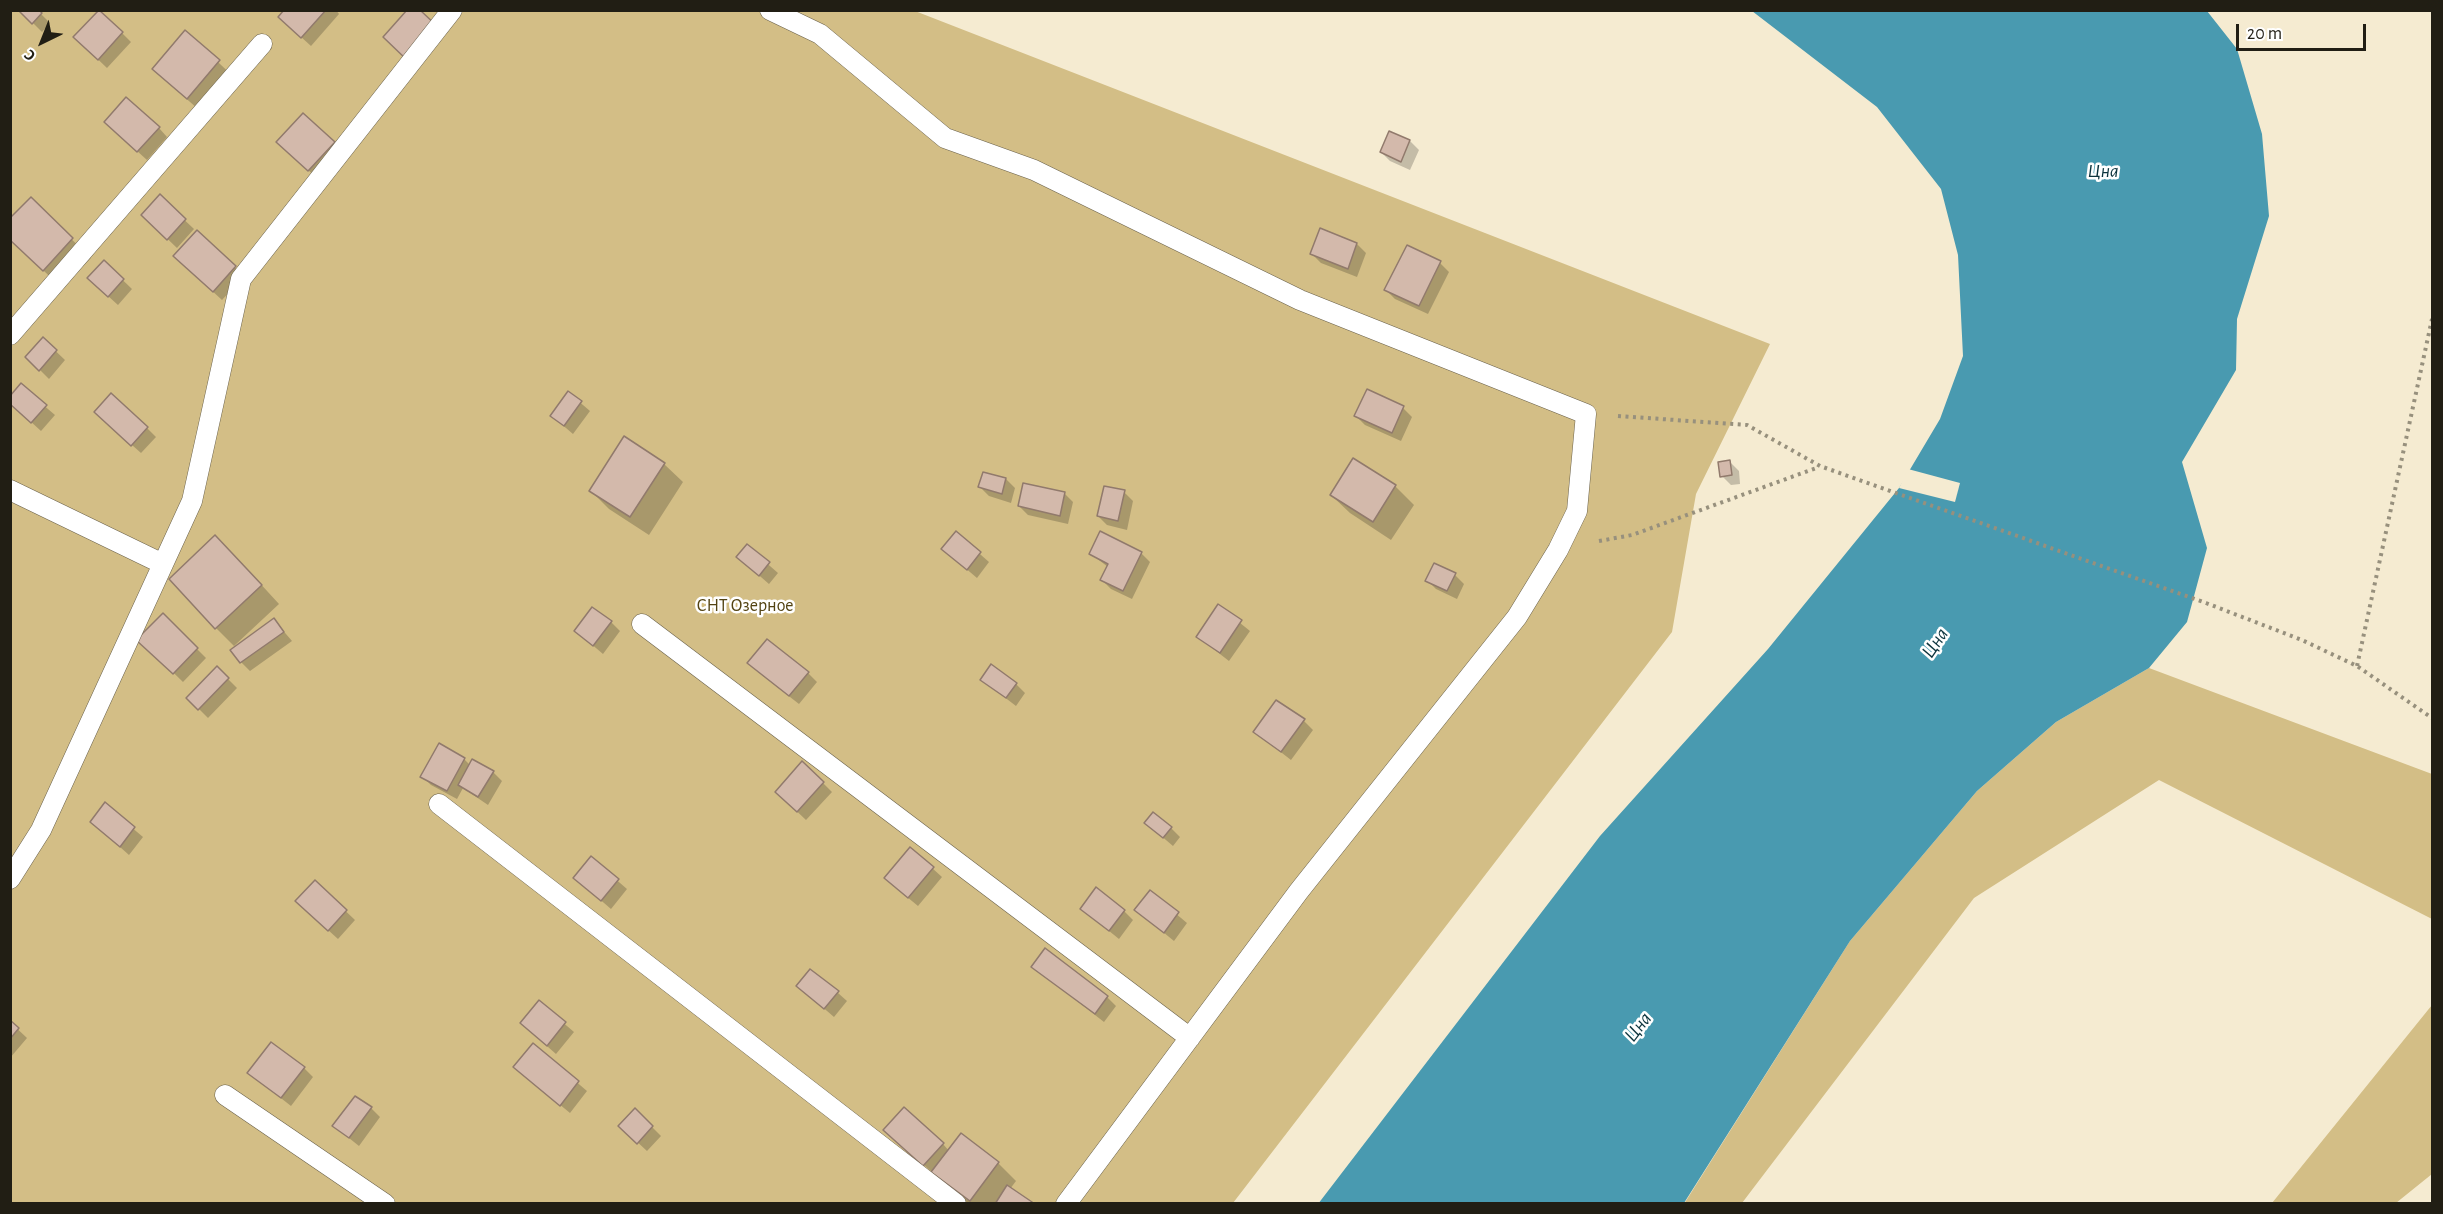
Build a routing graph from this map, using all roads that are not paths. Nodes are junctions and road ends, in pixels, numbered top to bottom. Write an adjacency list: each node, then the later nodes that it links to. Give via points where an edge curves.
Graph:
1 (452, 10): 6 (lane, via 241,279 192,501)
2 (770, 10): 10 (lane, via 820,34 945,138 1034,170 1300,300 1586,414 1577,511 1517,617 1299,891)
3 (262, 44): 4 (lane)
4 (10, 335)
5 (10, 490): 6 (lane)
6 (163, 564): 9 (lane, via 41,830)
7 (642, 624): 10 (lane)
8 (439, 804): 13 (lane)
9 (10, 879)
10 (1190, 1038): 14 (lane)
11 (225, 1095): 12 (lane)
12 (385, 1203)
13 (956, 1203)
14 (1066, 1203)

